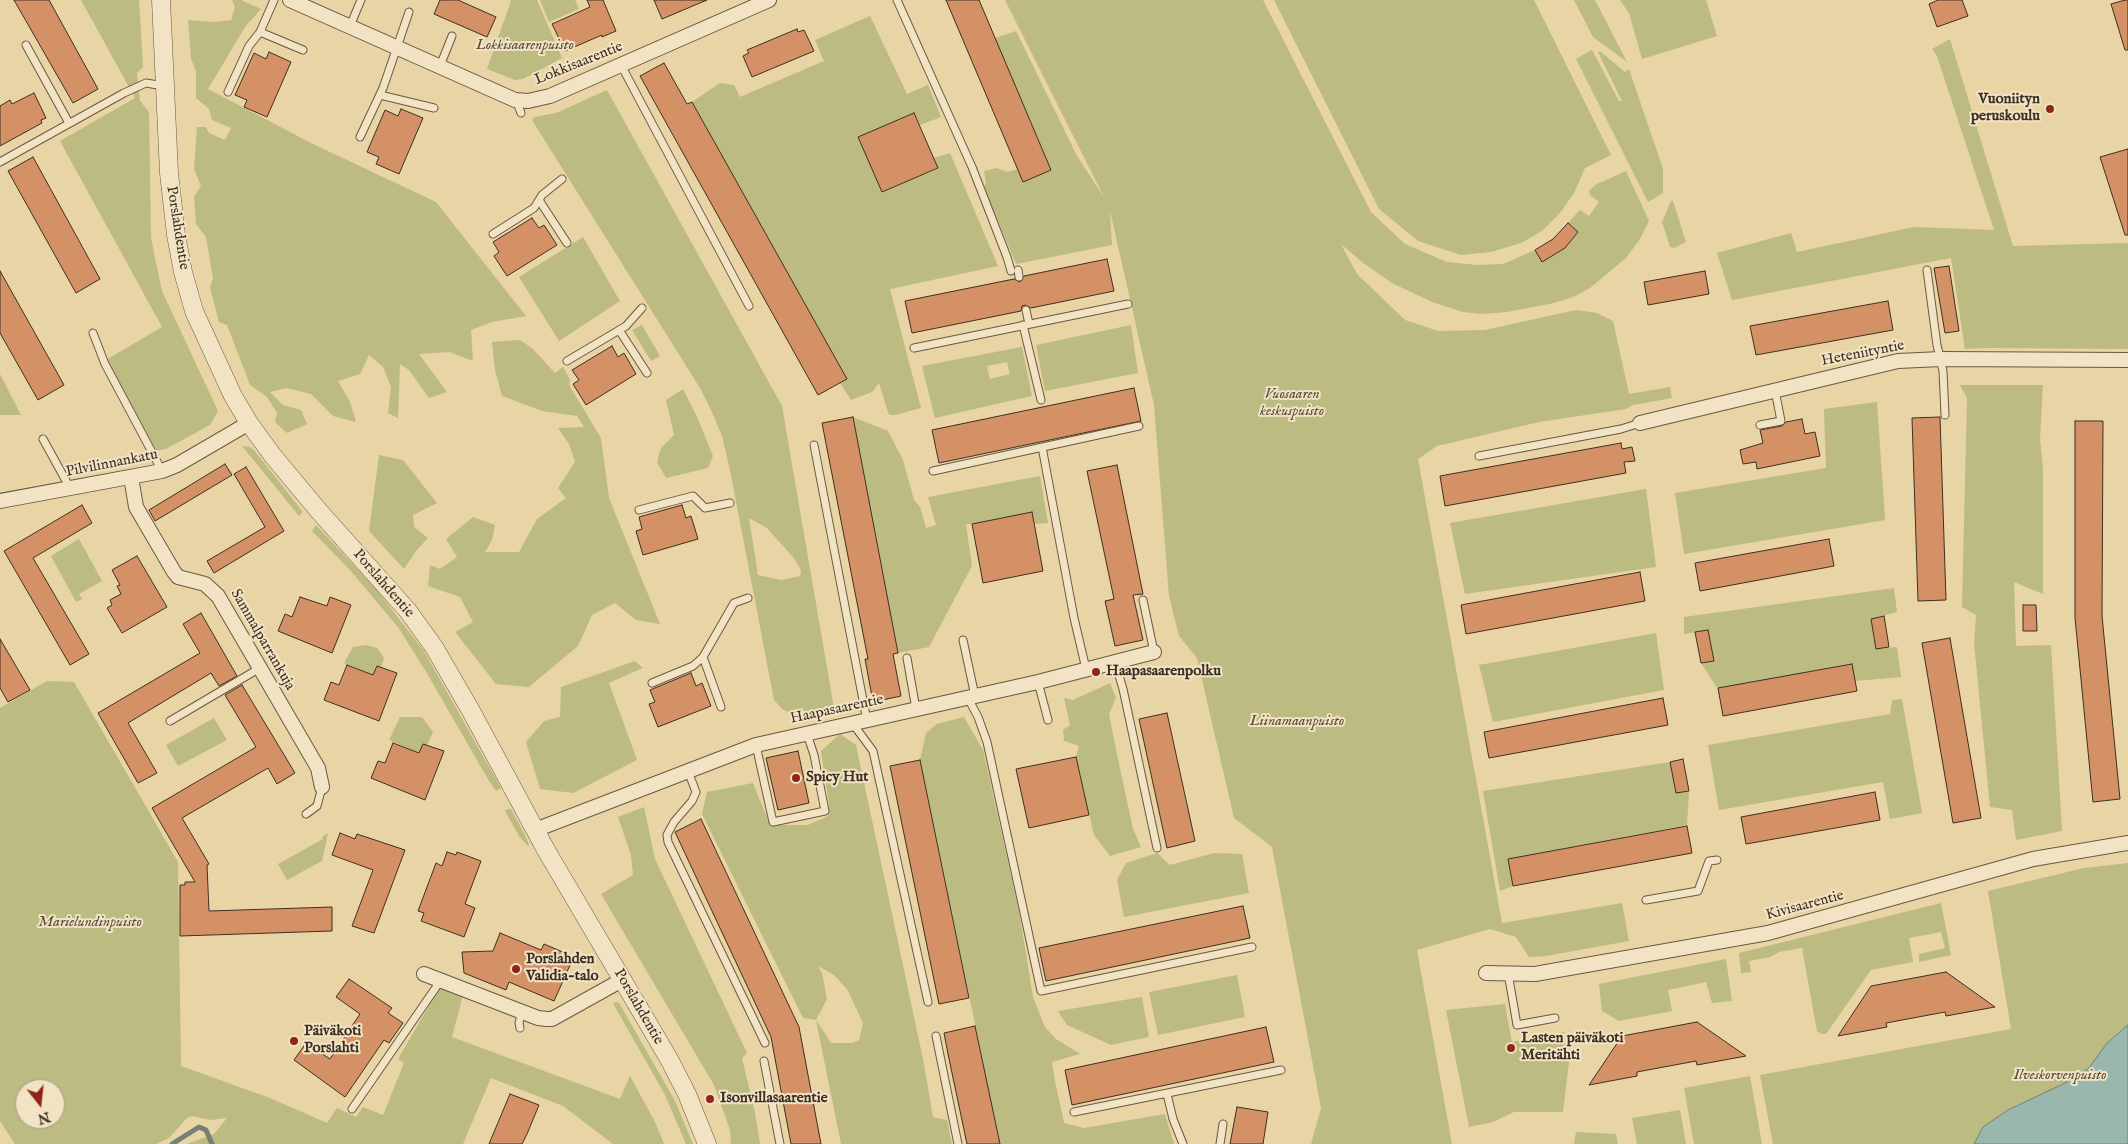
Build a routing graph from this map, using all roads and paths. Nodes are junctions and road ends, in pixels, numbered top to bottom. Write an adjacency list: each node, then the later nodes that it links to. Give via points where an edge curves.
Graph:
1 (161, 0): 16 (street, Porslahdentie)
2 (274, 0): 9 (lane)
3 (290, 0): 8 (street, Lokkisaarentie, via 315,8)
4 (361, 0): 8 (lane)
5 (769, 0): 14 (street, Lokkisaarentie)
6 (897, 0): 28 (lane)
7 (409, 12): 12 (lane)
8 (350, 26): 12 (street, Lokkisaarentie)
9 (260, 32): 13 (lane); 17 (lane, via 249,46)
10 (452, 36): 15 (lane)
11 (26, 45): 20 (lane)
12 (396, 46): 15 (street, Lokkisaarentie); 18 (lane)
13 (303, 50)
14 (620, 65): 15 (street, Lokkisaarentie, via 550,96 518,106); 30 (lane)
15 (440, 66)
16 (165, 86): 20 (lane, via 146,83); 45 (street, Porslahdentie, via 171,196 183,272 194,310 233,396)
17 (228, 92)
18 (380, 95): 19 (lane); 21 (lane)
19 (434, 108)
20 (69, 123): 22 (lane)
21 (360, 137)
22 (0, 162)
23 (562, 179): 24 (lane)
24 (539, 200): 25 (lane, via 534,208); 26 (lane)
25 (493, 234)
26 (567, 244)
27 (1926, 270): 37 (lane)
28 (1016, 273)
29 (1128, 304): 33 (lane)
30 (750, 306)
31 (642, 308): 34 (lane)
32 (1026, 310): 33 (lane)
33 (1026, 325): 36 (lane); 42 (lane)
34 (619, 330): 39 (lane); 40 (lane)
35 (93, 333): 53 (lane, via 105,364)
36 (914, 348)
37 (1941, 359): 38 (street, Heteniityntie); 41 (street, Heteniityntie, via 1898,362); 43 (lane)
38 (2128, 360)
39 (568, 361)
40 (646, 373)
41 (1775, 390): 44 (street, Heteniityntie); 46 (lane, via 1781,421)
42 (1041, 400)
43 (1945, 415)
44 (1640, 422): 51 (lane, via 1622,429)
45 (249, 423): 53 (street, Pilvilinnankatu); 81 (street, Porslahdentie, via 318,510 408,611 434,647)
46 (1760, 425)
47 (1139, 426): 50 (lane)
48 (43, 438): 55 (lane)
49 (814, 445): 75 (lane)
50 (1042, 447): 52 (lane); 67 (lane)
51 (1479, 456)
52 (933, 471)
53 (162, 472): 54 (street, Pilvilinnankatu)
54 (131, 477): 55 (street, Pilvilinnankatu); 66 (street, Sammalparrankuja, via 136,507 174,572 178,577 205,584 213,590)
55 (70, 488): 56 (street, Pilvilinnankatu)
56 (0, 501)
57 (730, 503): 58 (lane, via 705,508 693,496)
58 (638, 510)
59 (748, 598): 63 (lane, via 734,602)
60 (1142, 600): 62 (lane)
61 (963, 640): 70 (lane)
62 (1154, 652): 65 (street, Haapasaarentie)
63 (703, 658): 69 (lane, via 693,666); 71 (lane)
64 (907, 658): 72 (lane)
65 (1115, 662): 67 (street, Haapasaarentie); 83 (lane)
66 (260, 668): 74 (lane); 79 (street, Sammalparrankuja, via 318,768)
67 (1086, 669): 68 (street, Haapasaarentie)
68 (1038, 682): 70 (street, Haapasaarentie); 73 (lane)
69 (652, 683)
70 (971, 697): 72 (street, Haapasaarentie); 86 (lane, via 988,742 1041,991)
71 (721, 707)
72 (916, 709): 75 (street, Haapasaarentie)
73 (1048, 720)
74 (170, 721)
75 (860, 722): 76 (street, Haapasaarentie); 92 (lane, via 874,752)
76 (807, 734): 77 (street, Haapasaarentie); 77 (lane, via 825,811 773,822)
77 (756, 745): 78 (street, Haapasaarentie)
78 (688, 771): 81 (street, Haapasaarentie); 97 (lane, via 696,792 674,822 667,835 668,842)
79 (322, 787): 80 (lane, via 317,806)
80 (306, 814)
81 (535, 830): 91 (street, Porslahdentie)
82 (2128, 842): 88 (street, Kivisaarentie, via 2033,859 1768,934 1535,974)
83 (1157, 848)
84 (1717, 860): 85 (lane, via 1709,861 1698,891)
85 (1646, 900)
86 (1252, 947)
87 (1486, 973): 88 (street, Kivisaarentie)
88 (1508, 973): 94 (lane, via 1517,1025)
89 (424, 974): 90 (street)
90 (441, 980): 93 (street); 101 (lane)
91 (622, 980): 93 (street, via 552,1019 538,1018); 104 (street, Porslahdentie, via 687,1094)
92 (928, 1002)
93 (522, 1011): 95 (lane)
94 (1555, 1018)
95 (520, 1028)
96 (936, 1036): 106 (lane)
97 (764, 1043)
98 (764, 1061): 105 (lane)
99 (1281, 1070): 100 (lane)
100 (1167, 1094): 102 (lane); 107 (lane)
101 (352, 1109)
102 (1074, 1112)
103 (1223, 1124): 108 (lane)
104 (706, 1144)
105 (780, 1144)
106 (958, 1144)
107 (1183, 1144)
108 (1220, 1144)

